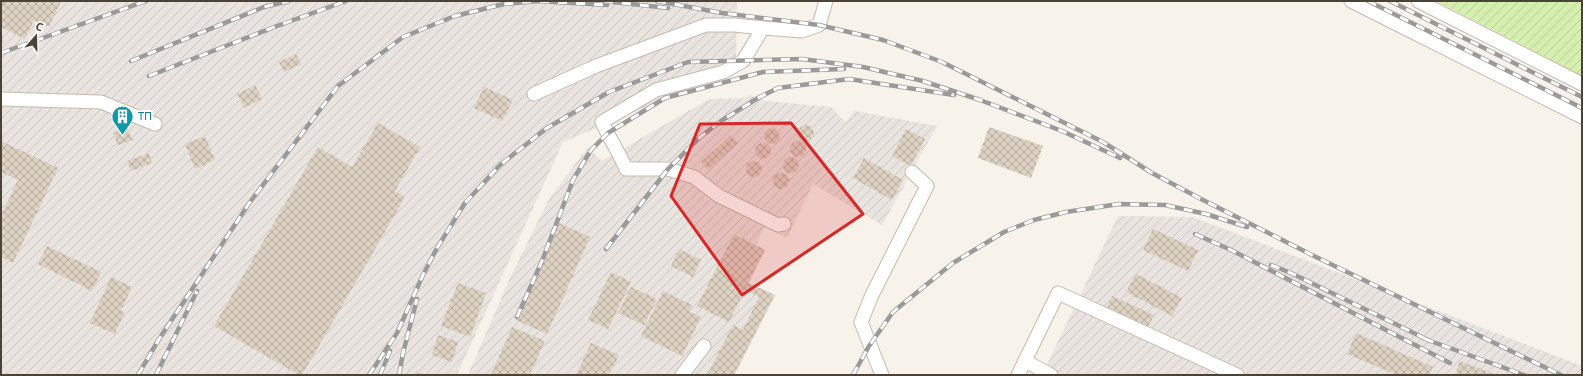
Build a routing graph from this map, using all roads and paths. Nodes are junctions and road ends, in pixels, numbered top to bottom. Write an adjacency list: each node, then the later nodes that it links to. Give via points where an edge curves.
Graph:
1 (826, 1): 4 (lane, via 819,25 802,31)
2 (1351, 1): 8 (lane)
3 (1418, 1): 5 (lane)
4 (763, 28): 6 (lane, via 706,25 596,66); 11 (lane, via 743,61 730,69 656,90 602,122 626,169 668,169 694,177 719,196 778,225)
5 (1582, 84)
6 (534, 94)
7 (1, 99): 9 (lane, via 101,102)
8 (1582, 117)
9 (155, 124)
10 (912, 172): 15 (lane, via 927,186 861,322)
11 (784, 224)
12 (704, 346): 14 (lane)
13 (1025, 361): 16 (lane); 17 (lane); 18 (lane, via 1058,293)
14 (682, 375)
15 (882, 375)
16 (1018, 375)
17 (1051, 375)
18 (1237, 375)

